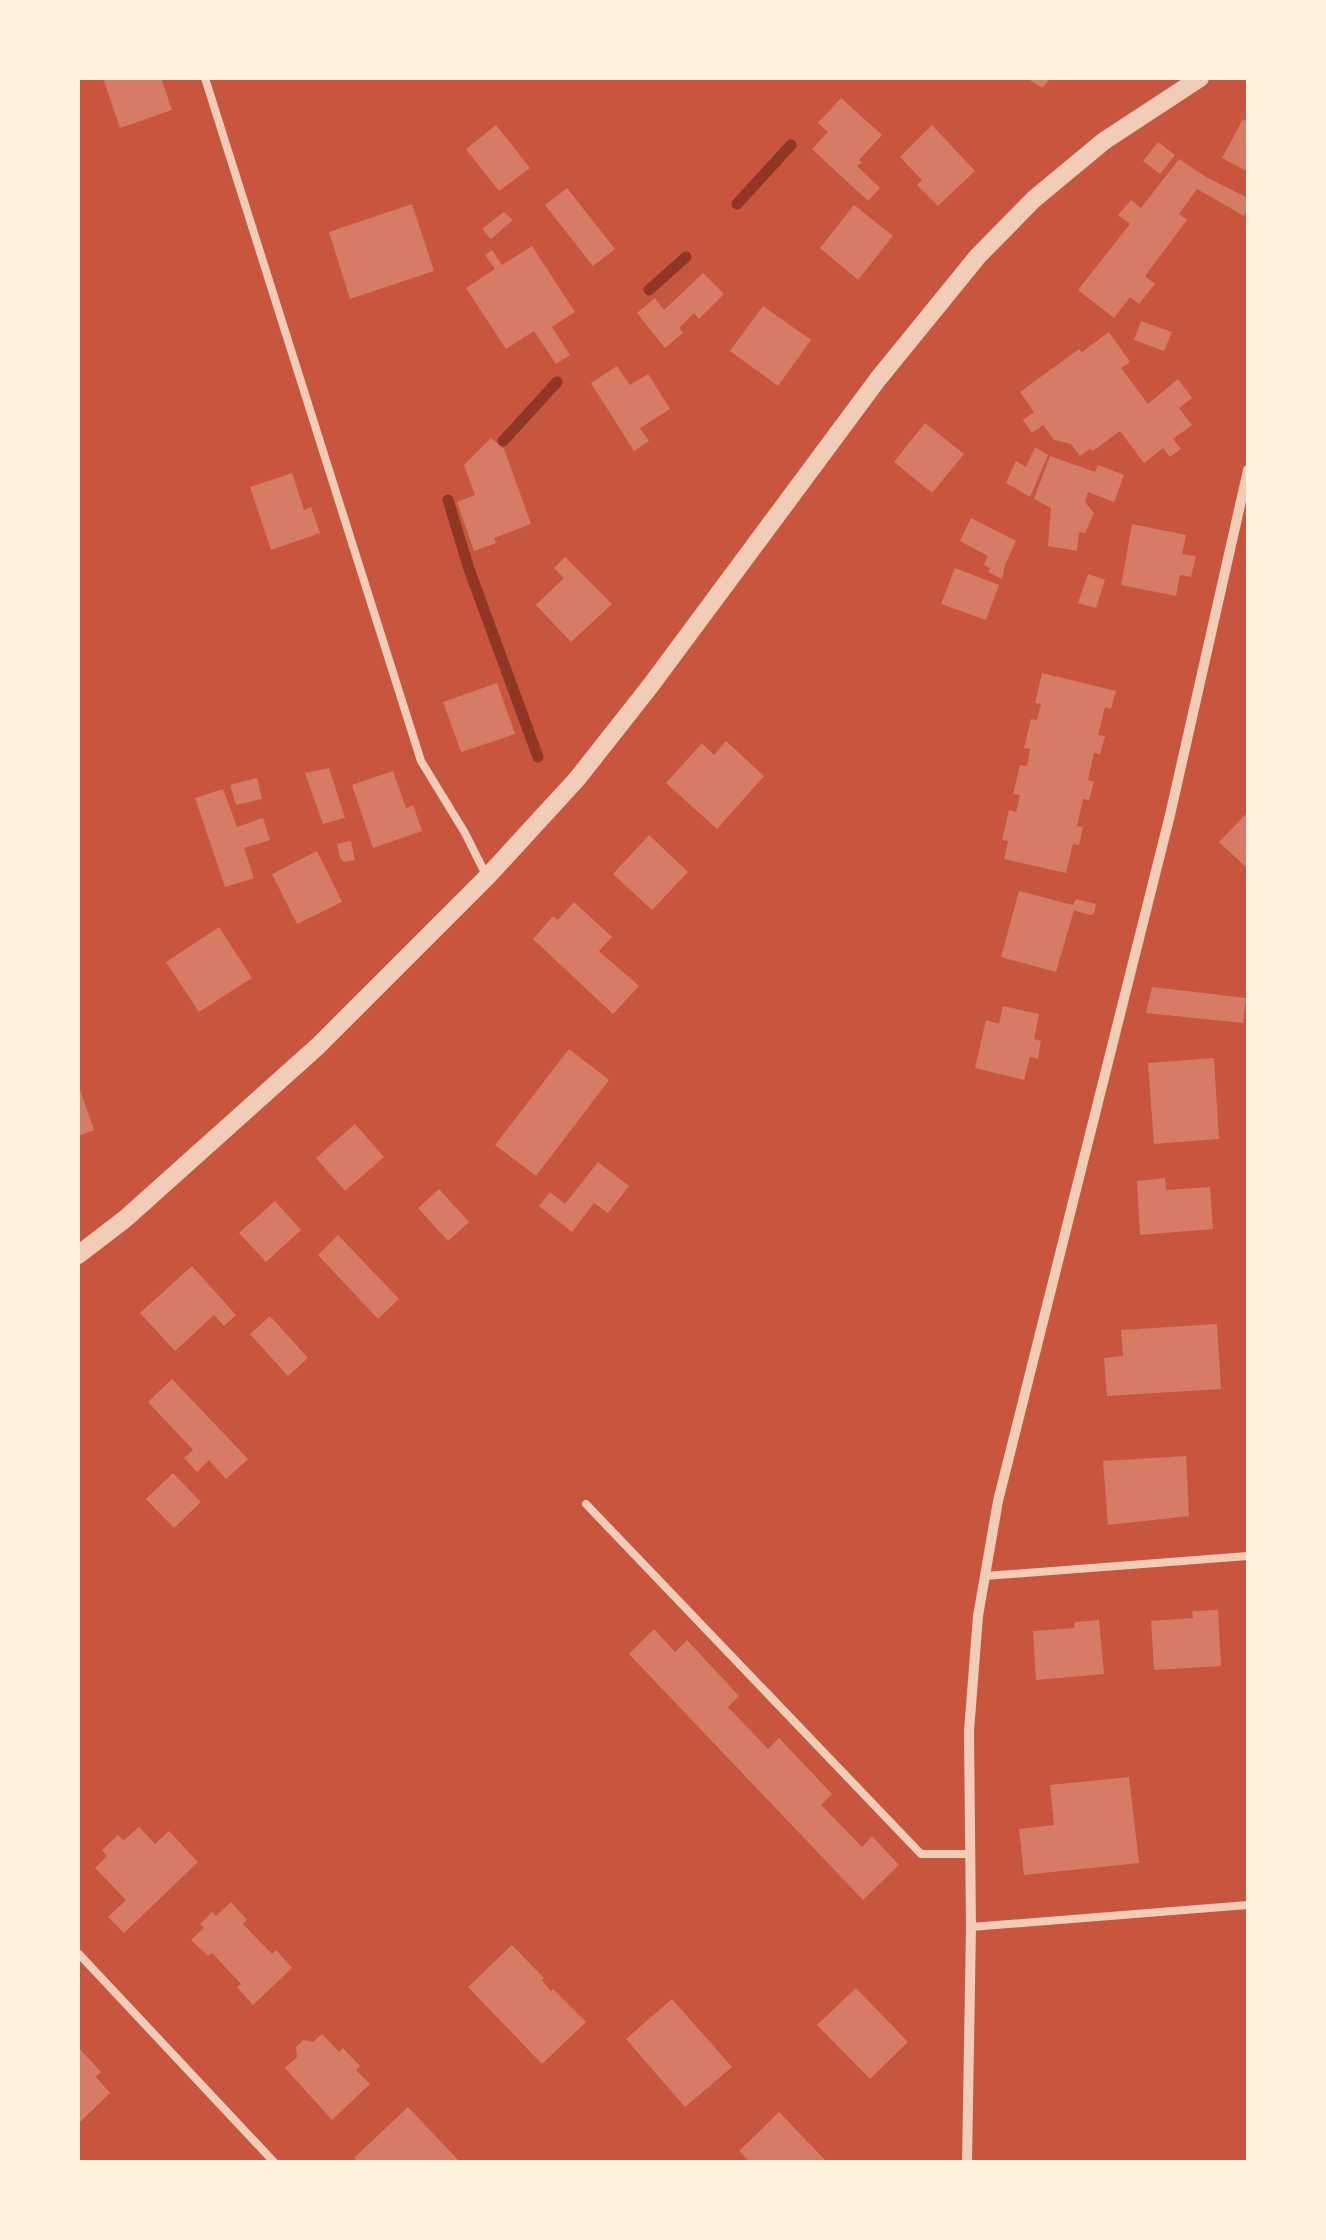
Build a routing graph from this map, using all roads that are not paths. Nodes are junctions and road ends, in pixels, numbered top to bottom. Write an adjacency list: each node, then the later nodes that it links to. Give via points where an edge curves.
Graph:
1 (205, 78): 4 (lane, via 422,761)
2 (1200, 78): 4 (street, via 1104,142 978,256 587,766)
3 (1248, 470): 8 (street)
4 (487, 877): 5 (street, via 318,1046)
5 (78, 1256)
6 (586, 1504): 9 (lane, via 921,1854)
7 (1248, 1556): 8 (lane)
8 (985, 1576): 9 (street, via 969,1731)
9 (970, 1854): 11 (street)
10 (1248, 1905): 11 (lane)
11 (971, 1928): 14 (street)
12 (78, 1953): 13 (lane)
13 (274, 2162)
14 (967, 2162)

